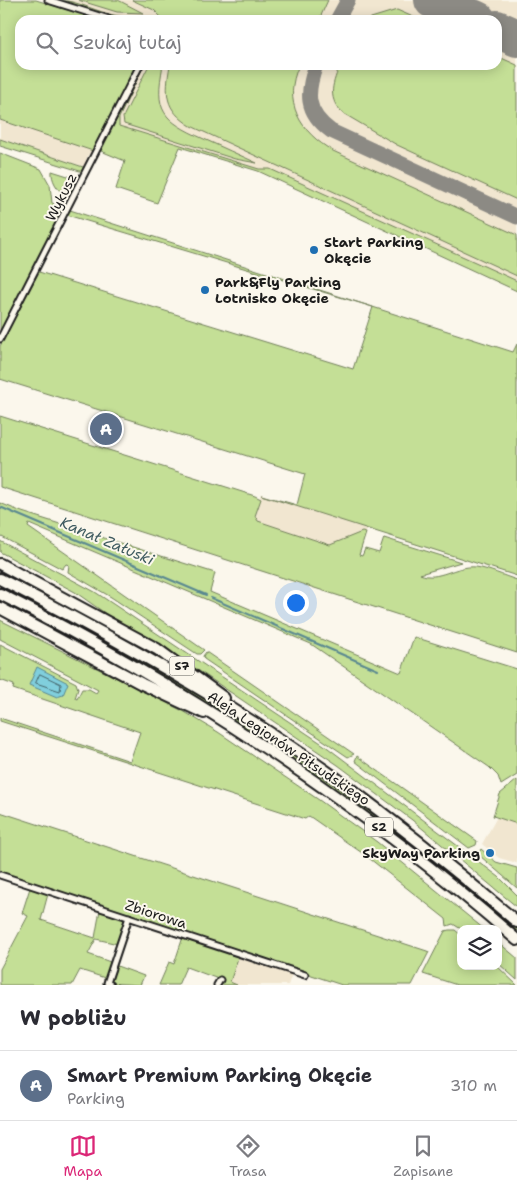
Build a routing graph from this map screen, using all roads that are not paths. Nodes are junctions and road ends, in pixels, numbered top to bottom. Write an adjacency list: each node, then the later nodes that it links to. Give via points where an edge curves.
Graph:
1 (48, 0): 2 (street)
2 (96, 15)
3 (137, 70): 4 (street, Wykusz)
4 (0, 339)
5 (2, 565): 11 (highway, S7, via 157,649 209,685)
6 (0, 579): 11 (highway, Aleja Legionów Piłsudskiego / S2, via 106,634)
7 (0, 594): 12 (highway, Aleja Legionów Piłsudskiego / S2, via 130,663)
8 (0, 608): 10 (highway, S7)
9 (0, 613): 10 (highway)
10 (34, 626): 12 (highway, S7, via 142,684)
11 (251, 721): 15 (highway, Aleja Legionów Piłsudskiego / S2, via 410,834)
12 (233, 725): 16 (highway, Aleja Legionów Piłsudskiego / S2, via 374,823 454,885)
13 (0, 875): 14 (street, Zbiorowa)
14 (129, 917): 17 (street, Zbiorowa); 18 (street, via 107,983)
15 (517, 922)
16 (517, 940)
17 (305, 975)
18 (111, 985)

